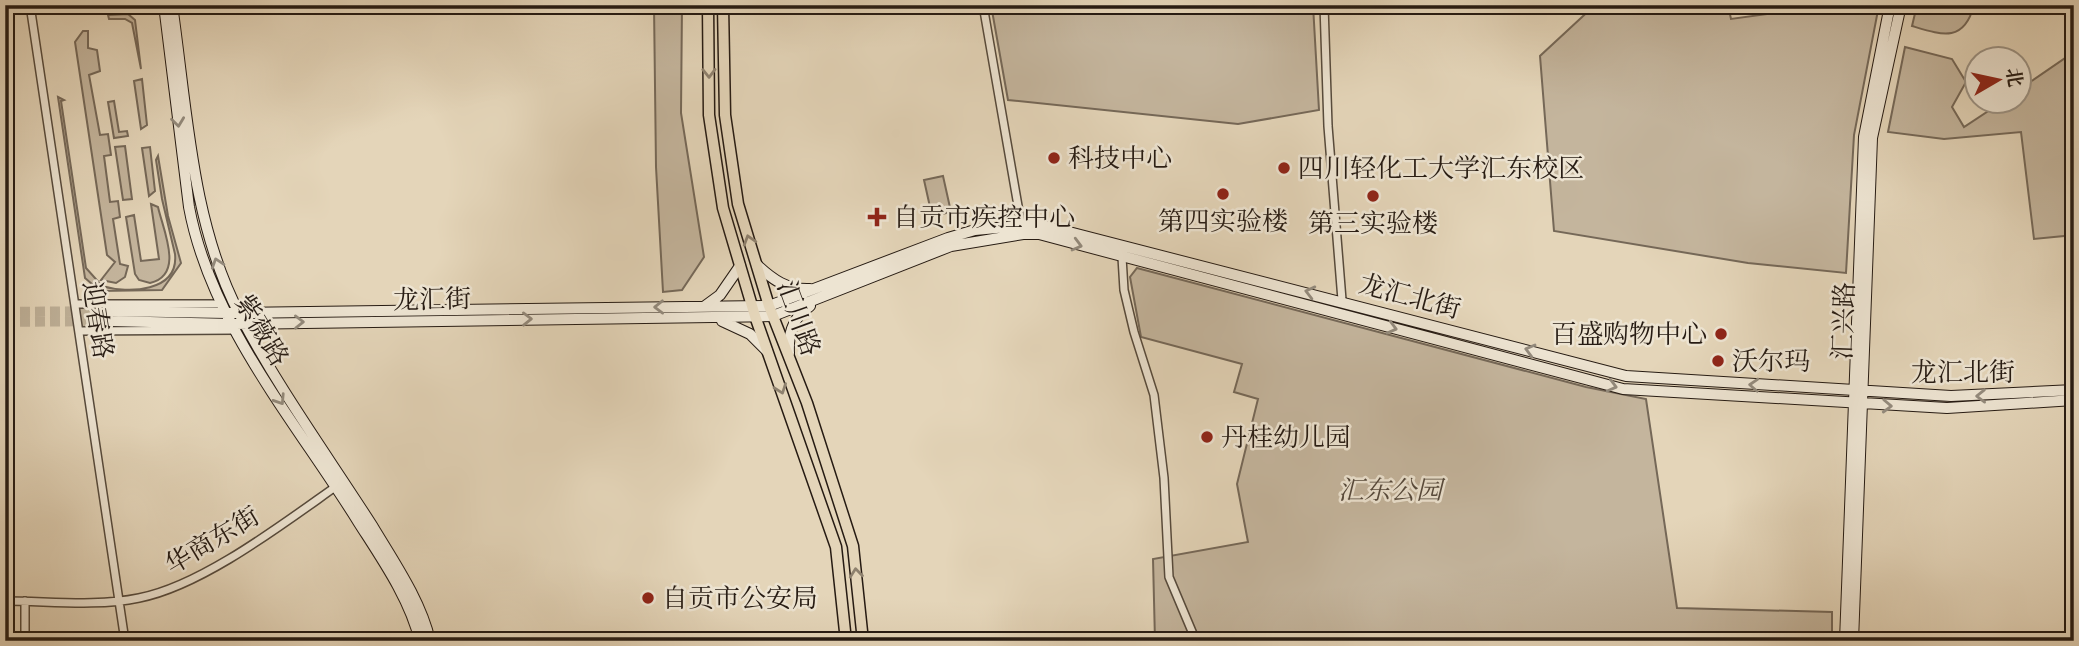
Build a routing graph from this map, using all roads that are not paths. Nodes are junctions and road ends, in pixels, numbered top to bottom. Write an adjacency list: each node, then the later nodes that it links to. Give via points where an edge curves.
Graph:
1 (30, 5): 16 (street, 迎春路)
2 (164, 5): 18 (main road, 紫薇路, one-way to 18, via 194,234)
3 (172, 5): 18 (main road, 紫薇路, one-way to 3, via 202,212)
4 (708, 5): 13 (main road, 汇川路, one-way to 13, via 709,115 723,208)
5 (723, 5): 12 (main road, 汇川路, one-way to 5, via 738,204 725,115)
6 (983, 5): 10 (street)
7 (1324, 5): 15 (street)
8 (1890, 5): 27 (main road, via 1864,137)
9 (1901, 5): 27 (main road, 汇兴路, via 1872,138)
10 (1021, 223): 14 (main road, 龙汇北街, via 948,238); 15 (main road, 龙汇北街, one-way to 10, via 1085,234)
11 (1122, 257): 14 (main road, 龙汇北街, one-way to 11, via 951,246 1000,237 1038,234); 29 (main road, 龙汇北街, one-way to 29, via 1623,389); 40 (street, via 1124,290 1154,395 1169,578)
12 (757, 265): 14 (main road, via 775,281); 20 (main road, 汇川路)
13 (740, 266): 17 (main road, via 720,295); 19 (main road, 汇川路)
14 (819, 294): 20 (main road, 龙汇北街); 25 (main road, via 791,328)
15 (1342, 300): 27 (main road, 龙汇北街, one-way to 15, via 1626,376)
16 (75, 304): 18 (street); 23 (street, 迎春路)
17 (705, 306): 18 (main road, 龙汇街, one-way to 18); 19 (main road, 龙汇街)
18 (229, 310): 22 (main road, 紫薇路); 22 (main road, 龙汇街, via 108,316)
19 (754, 311): 20 (main road, 龙汇北街); 21 (main road, 龙汇街); 24 (main road, 汇川路)
20 (771, 311): 25 (main road, 汇川路)
21 (708, 318): 22 (main road, 龙汇街, one-way to 21); 24 (main road, via 732,323)
22 (237, 326): 23 (street); 30 (main road, 紫薇路)
23 (79, 331): 33 (street, 迎春路)
24 (768, 352): 38 (main road, 汇川路, one-way to 38, via 836,547)
25 (789, 357): 39 (main road, 汇川路, one-way to 25, via 853,546)
26 (2074, 390): 27 (main road, 龙汇北街, one-way to 27, via 1970,396)
27 (1857, 391): 29 (main road)
28 (2074, 400): 29 (main road, 龙汇北街, one-way to 28, via 1967,408)
29 (1857, 404): 41 (main road); 42 (main road)
30 (340, 483): 33 (street, 华商东街, via 197,578 165,592); 36 (main road, 紫薇路, via 387,567); 37 (main road, 紫薇路, via 394,562)
31 (5, 601): 32 (street, 华商东街)
32 (25, 601): 33 (street, 华商东街); 34 (street)
33 (119, 601): 35 (street, 迎春路)
34 (25, 641)
35 (125, 641)
36 (420, 641)
37 (430, 641)
38 (846, 641)
39 (863, 641)
40 (1196, 641)
41 (1845, 641)
42 (1853, 641)

